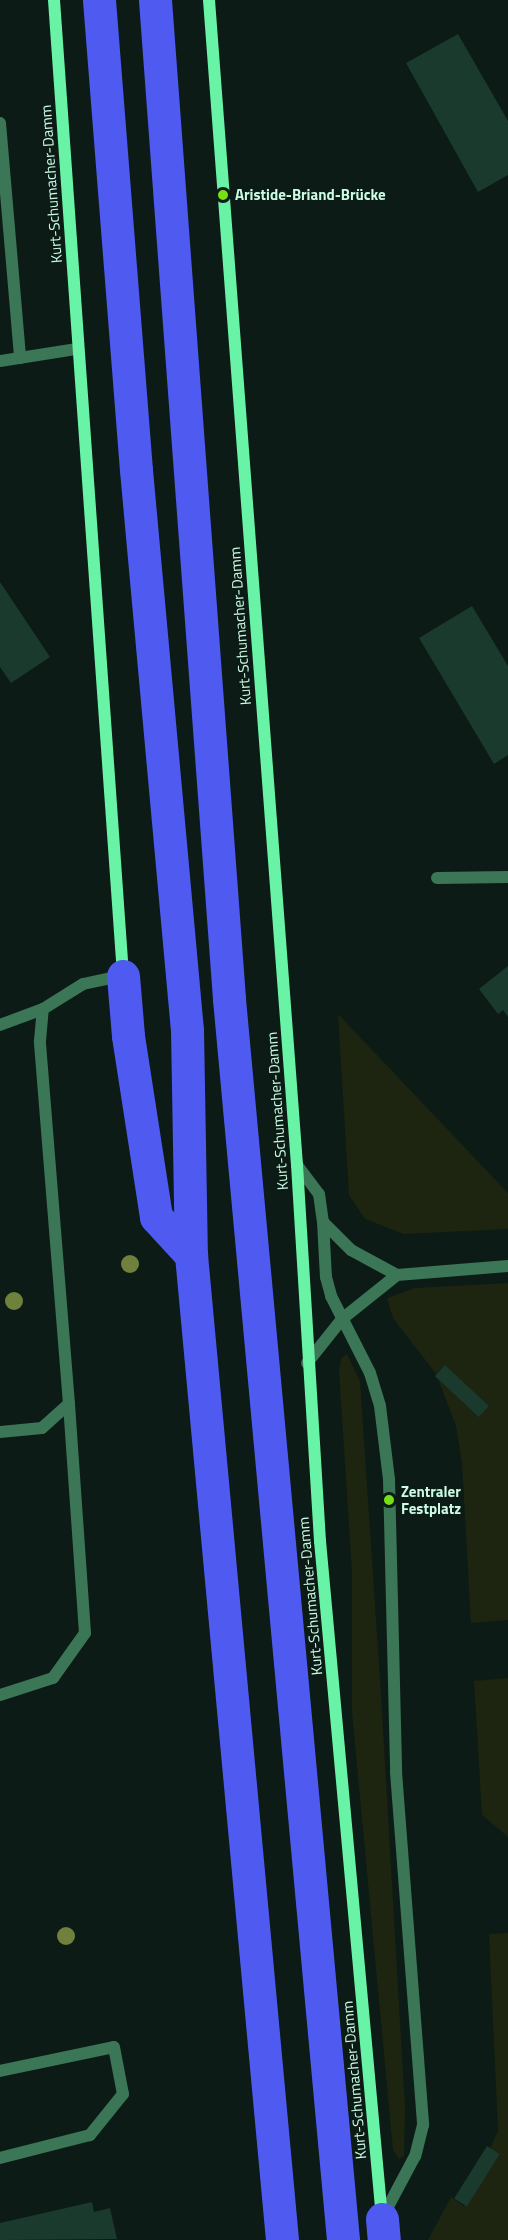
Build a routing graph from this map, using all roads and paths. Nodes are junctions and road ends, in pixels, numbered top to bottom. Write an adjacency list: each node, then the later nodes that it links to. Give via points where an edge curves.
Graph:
1 (54, 0): 6 (main road, Kurt-Schumacher-Damm)
2 (99, 0): 16 (highway, via 135,470 187,1030)
3 (155, 0): 28 (highway, via 228,987)
4 (208, 0): 14 (main road, Kurt-Schumacher-Damm)
5 (0, 123): 7 (street)
6 (77, 349): 7 (street); 11 (main road, Kurt-Schumacher-Damm)
7 (20, 358): 8 (street)
8 (0, 361)
9 (508, 877): 10 (street)
10 (437, 878)
11 (123, 976): 12 (street, via 83,984); 16 (highway, via 128,1036 156,1217)
12 (43, 1009): 13 (street); 21 (street, via 40,1041)
13 (0, 1025)
14 (297, 1165): 15 (street, via 319,1194); 20 (main road, Kurt-Schumacher-Damm)
15 (323, 1222): 18 (street, via 351,1250); 19 (street, via 326,1277)
16 (190, 1255): 27 (highway)
17 (508, 1266): 18 (street)
18 (397, 1275): 19 (street)
19 (342, 1319): 20 (street); 26 (street, via 370,1373 386,1447 396,1772 422,2093 423,2125 415,2156)
20 (307, 1363): 26 (main road, Kurt-Schumacher-Damm)
21 (69, 1404): 22 (street, via 42,1428); 23 (street, via 85,1633 53,1678)
22 (0, 1432)
23 (0, 1695)
24 (0, 2071): 25 (street, via 114,2048 123,2094 90,2135)
25 (0, 2158)
26 (383, 2229)
27 (282, 2240)
28 (343, 2240)

